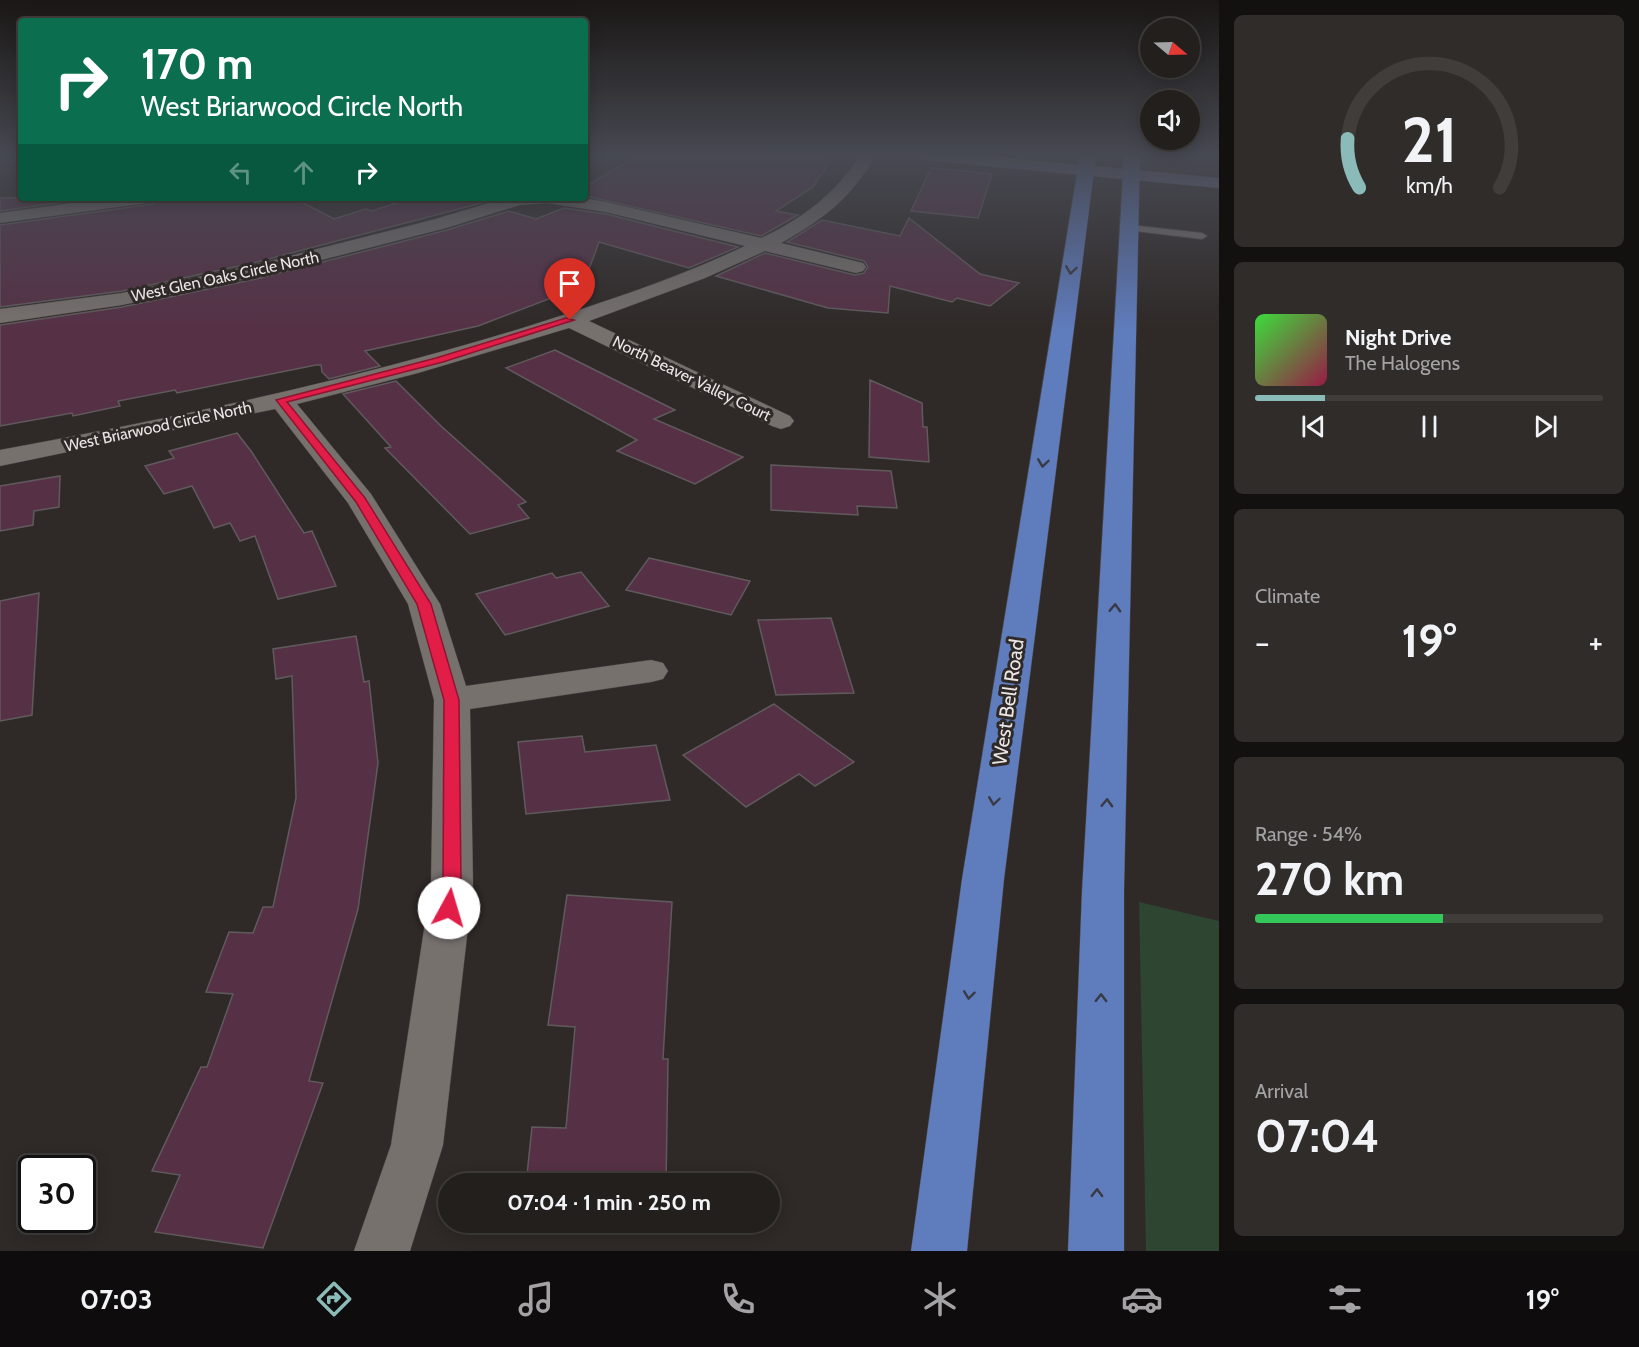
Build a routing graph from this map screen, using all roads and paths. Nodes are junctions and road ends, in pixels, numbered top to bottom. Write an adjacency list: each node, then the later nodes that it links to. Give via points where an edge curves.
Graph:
1 (34, 213): 7 (street)
2 (474, 213): 12 (street, West Glen Oaks Circle North, via 255,271 122,299)
3 (634, 213): 10 (street, West Glen Oaks Circle North)
4 (813, 213): 10 (street, West Briarwood Circle North)
5 (1080, 213): 20 (main road, West Bell Road, one-way to 20, via 983,879)
6 (1130, 213): 8 (main road)
7 (0, 218)
8 (1130, 228): 9 (lane); 21 (main road, one-way to 8, via 1103,891)
9 (1202, 236)
10 (764, 243): 11 (street, West Glen Oaks Circle North); 13 (street, West Briarwood Circle North, via 673,283)
11 (856, 267)
12 (0, 316)
13 (570, 320): 14 (street, West Briarwood Circle North, via 439,360); 15 (street, North Beaver Valley Court)
14 (281, 400): 16 (street, West Briarwood Circle North); 18 (street, via 361,500 424,604)
15 (781, 422)
16 (0, 458)
17 (651, 670): 18 (street)
18 (452, 700): 19 (street, via 452,884 417,1145)
19 (382, 1251)
20 (939, 1251)
21 (1096, 1251)

